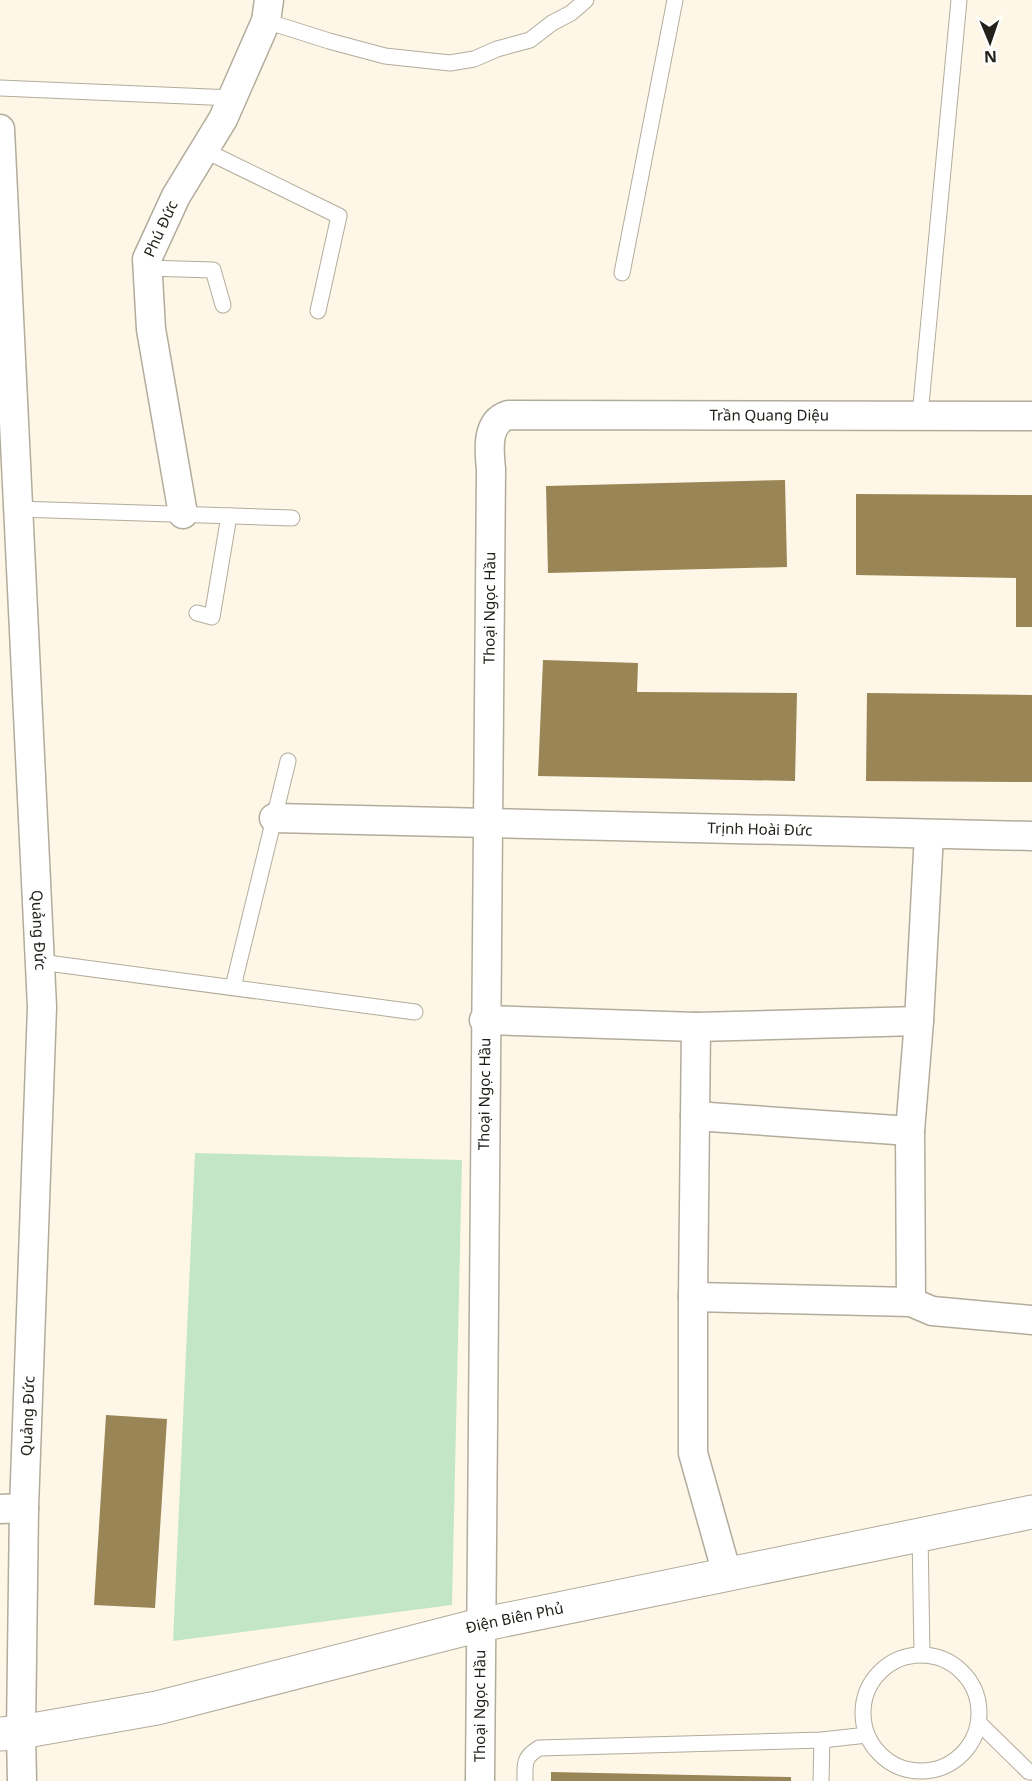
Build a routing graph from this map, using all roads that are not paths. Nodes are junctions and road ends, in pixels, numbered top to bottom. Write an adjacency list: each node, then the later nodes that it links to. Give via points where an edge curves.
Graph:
1 (586, 0): 4 (lane, via 530,40 450,63 385,56 329,41)
2 (675, 0): 10 (lane)
3 (959, 0): 14 (lane)
4 (268, 11): 6 (street, Phú Đức)
5 (0, 88): 6 (lane)
6 (232, 98): 8 (street, Phú Đức)
7 (0, 129): 16 (street, Quảng Đức)
8 (204, 150): 9 (street, Phú Đức, via 171,206 147,259); 12 (lane, via 339,216)
9 (147, 268): 11 (lane, via 213,270); 17 (street, Phú Đức, via 151,329)
10 (622, 273)
11 (223, 304)
12 (318, 310)
13 (508, 415): 14 (street, Trần Quang Diệu); 23 (street, Thoại Ngọc Hầu, via 495,423 489,449)
14 (920, 415): 15 (street, Trần Quang Diệu)
15 (1032, 416)
16 (18, 509): 17 (lane); 26 (street, Quảng Đức)
17 (183, 514): 18 (lane)
18 (229, 516): 19 (lane); 20 (lane, via 212,617)
19 (292, 518)
20 (197, 613)
21 (288, 761): 22 (lane)
22 (274, 818): 23 (street, Trịnh Hoài Đức); 27 (lane)
23 (488, 825): 24 (street, Trịnh Hoài Đức); 29 (street, Thoại Ngọc Hầu)
24 (929, 834): 25 (street, Trịnh Hoài Đức); 30 (street)
25 (1032, 836)
26 (40, 962): 27 (lane); 37 (street, Quảng Đức, via 42,1006)
27 (233, 987): 28 (lane)
28 (415, 1012)
29 (484, 1020): 31 (street); 41 (street, Thoại Ngọc Hầu)
30 (919, 1022): 31 (street); 33 (street)
31 (696, 1027): 32 (street)
32 (695, 1116): 33 (street); 34 (street)
33 (910, 1131): 35 (street)
34 (693, 1297): 35 (street); 40 (street, via 693,1453)
35 (911, 1302): 36 (street, via 932,1311)
36 (1032, 1320)
37 (12, 1508): 44 (street, Quảng Đức)
38 (1032, 1512): 39 (street, Điện Biên Phủ)
39 (920, 1533): 40 (street, Điện Biên Phủ); 42 (lane)
40 (727, 1574): 41 (street, Điện Biên Phủ)
41 (480, 1624): 44 (street, Điện Biên Phủ, via 157,1708); 49 (street, Thoại Ngọc Hầu)
42 (922, 1655): 43 (lane, via 942,1659 960,1669 972,1684 979,1703); 45 (lane, via 902,1658 871,1683 862,1717)
43 (979, 1723): 45 (lane, via 972,1742 959,1758 942,1768 924,1771 905,1770 889,1762); 47 (lane)
44 (10, 1733): 48 (street, Quảng Đức)
45 (867, 1735): 46 (lane)
46 (822, 1740): 50 (lane, via 539,1748 526,1760); 51 (lane)
47 (1032, 1772)
48 (22, 1781)
49 (480, 1781)
50 (525, 1781)
51 (821, 1781)

